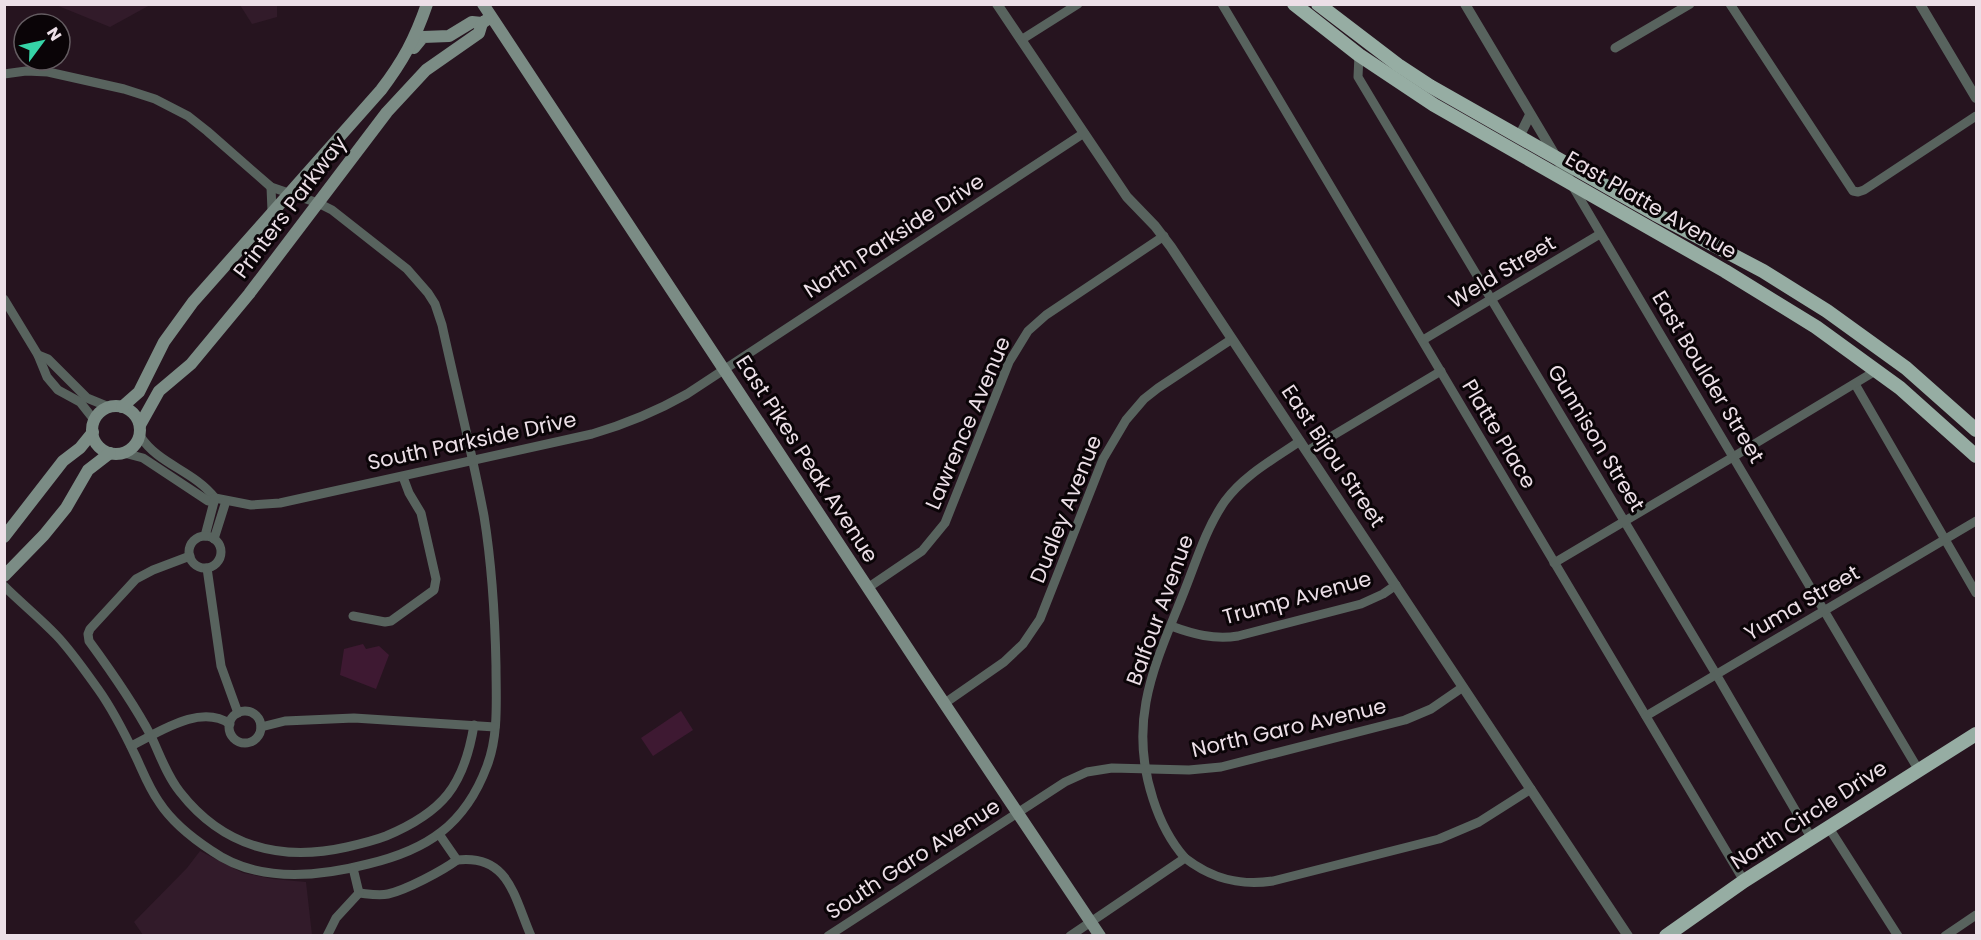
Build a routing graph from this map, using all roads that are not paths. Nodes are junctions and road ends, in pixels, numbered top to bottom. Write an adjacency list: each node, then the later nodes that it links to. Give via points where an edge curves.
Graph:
1 (427, 4): 17 (main road, Printers Parkway)
2 (483, 4): 12 (main road, East Pikes Peak Avenue)
3 (997, 4): 14 (street, East Bijou Street)
4 (1078, 4): 14 (street)
5 (1222, 4): 36 (street, Platte Place)
6 (1318, 4): 13 (main road, East Platte Avenue)
7 (1465, 4): 21 (street, East Boulder Street)
8 (1690, 4): 15 (street)
9 (1730, 4): 22 (street, via 1853,191 1863,190)
10 (1920, 4): 20 (street)
11 (1295, 6): 13 (main road, via 1333,28); 16 (main road, East Platte Avenue)
12 (486, 20): 17 (main road, Printers Parkway, via 472,22 449,36 423,37); 29 (main road, Printers Parkway, via 479,33 426,70 387,112); 38 (main road, East Pikes Peak Avenue)
13 (1343, 24): 18 (main road, East Platte Avenue)
14 (1021, 40): 23 (street, East Bijou Street)
15 (1615, 48)
16 (1359, 55): 18 (main road, via 1375,56 1388,66); 26 (main road, East Platte Avenue, via 1434,105); 33 (street, Gunnison Street, via 1358,77)
17 (403, 61): 28 (main road, Printers Parkway, via 355,121)
18 (1398, 65): 24 (main road, East Platte Avenue)
19 (4, 74): 27 (street, via 48,72 155,99 207,130)
20 (1977, 98)
21 (1530, 115): 24 (street); 25 (street, East Boulder Street)
22 (1977, 116)
23 (1084, 133): 32 (street, East Bijou Street, via 1130,201); 38 (street, North Parkside Drive)
24 (1519, 137): 25 (main road, East Platte Avenue)
25 (1556, 159): 26 (street, East Boulder Street); 45 (main road, East Platte Avenue, via 1827,310 1906,368)
26 (1572, 184): 31 (street, East Boulder Street); 39 (main road, East Platte Avenue, via 1779,303)
27 (271, 187): 28 (street); 30 (street)
28 (288, 192): 29 (street); 30 (main road, Printers Parkway)
29 (318, 203): 46 (main road, Printers Parkway, via 191,364 159,391); 53 (street, via 407,269 432,298 442,325)
30 (272, 211): 43 (main road, Printers Parkway, via 193,302 164,342 139,392)
31 (1600, 234): 33 (street, Weld Street); 52 (street, East Boulder Street)
32 (1164, 236): 35 (street, East Bijou Street); 68 (street, Lawrence Avenue, via 1028,331 1009,362 945,523 922,551)
33 (1493, 298): 36 (street, Weld Street); 57 (street, Gunnison Street)
34 (4, 299): 37 (street)
35 (1232, 339): 47 (street, East Bijou Street); 75 (street, Dudley Avenue, via 1158,388 1126,420 1103,459 1040,619 1005,662)
36 (1423, 340): 40 (street, Platte Place)
37 (38, 355): 42 (street, via 48,359 87,398); 44 (street, via 58,390 80,402)
38 (724, 370): 53 (street, South Parkside Drive, via 674,402 621,426); 68 (main road, East Pikes Peak Avenue)
39 (1877, 370): 41 (street); 51 (main road, East Platte Avenue)
40 (1441, 371): 48 (street); 63 (street, Platte Place)
41 (1855, 384): 52 (street); 61 (street)
42 (109, 407): 43 (main road); 44 (main road)
43 (122, 407): 46 (main road, via 135,416)
44 (94, 426): 49 (main road, via 95,441); 59 (main road)
45 (1977, 430)
46 (140, 431): 50 (main road, via 134,446); 55 (street, South Parkside Drive, via 150,451 193,476)
47 (1300, 441): 48 (street, East Bijou Street); 72 (street, Balfour Avenue, via 1252,475 1225,501 1210,527)
48 (1307, 451): 66 (street, East Bijou Street)
49 (110, 453): 50 (main road, South Parkside Drive); 65 (main road, via 88,470 66,508)
50 (124, 453): 55 (street, South Parkside Drive, via 143,458 208,501)
51 (1977, 456)
52 (1733, 458): 57 (street); 70 (street, East Boulder Street)
53 (471, 461): 54 (street, South Parkside Drive); 81 (street, via 491,572)
54 (403, 477): 56 (street, South Parkside Drive, via 280,503 251,505); 71 (street, via 421,513 436,579 434,590 391,621)
55 (215, 498): 56 (street, South Parkside Drive); 60 (street)
56 (226, 501): 60 (street)
57 (1624, 521): 63 (street); 73 (street, Gunnison Street)
58 (1977, 521): 61 (street, Yuma Street)
59 (4, 537)
60 (209, 537): 62 (street, via 195,540); 64 (street, via 220,547 220,559)
61 (1945, 539): 69 (street); 70 (street, Yuma Street)
62 (190, 556): 64 (street, via 197,566); 83 (street, via 136,579 88,634)
63 (1554, 563): 77 (street, Platte Place)
64 (207, 568): 76 (street, via 221,666)
65 (4, 576)
66 (1396, 585): 72 (street, Trump Avenue, via 1361,604 1231,637 1201,636); 74 (street, East Bijou Street)
67 (4, 586): 84 (street, via 75,657)
68 (868, 587): 75 (main road, East Pikes Peak Avenue)
69 (1977, 593)
70 (1823, 611): 73 (street, Yuma Street); 86 (street, East Boulder Street)
71 (353, 616)
72 (1171, 626): 85 (street, Balfour Avenue, via 1144,710)
73 (1716, 674): 77 (street, Yuma Street); 91 (street, Gunnison Street)
74 (1463, 687): 85 (street, North Garo Avenue, via 1431,709 1392,724 1221,766); 87 (street, East Bijou Street)
75 (945, 703): 88 (main road, East Pikes Peak Avenue)
76 (238, 713): 78 (street); 80 (street, via 253,714)
77 (1646, 716): 95 (street, Platte Place)
78 (230, 724): 80 (street, via 233,737 241,742 255,739); 83 (street, via 221,718 198,717)
79 (474, 725): 80 (street, via 346,718 285,721); 81 (street); 83 (street, via 457,782 425,817 373,841 303,853 256,847 212,824 172,781)
80 (261, 727)
81 (495, 727): 90 (street, via 491,754 477,787 457,818)
82 (1977, 734): 86 (main road, North Circle Drive)
83 (151, 736): 84 (street)
84 (131, 746): 94 (street, via 164,809 218,856 250,868 290,875)
85 (1145, 769): 88 (street, North Garo Avenue, via 1087,772); 92 (street, Balfour Avenue, via 1169,837)
86 (1918, 769): 89 (main road, North Circle Drive)
87 (1531, 789): 92 (street, via 1479,822 1439,838 1273,881 1232,881); 104 (street, East Bijou Street)
88 (1018, 813): 98 (main road, East Pikes Peak Avenue); 101 (street, South Garo Avenue)
89 (1829, 828): 91 (main road, North Circle Drive); 106 (street)
90 (439, 834): 93 (street); 94 (street, via 402,856)
91 (1812, 838): 95 (main road, North Circle Drive)
92 (1185, 858): 98 (street)
93 (457, 860): 96 (street, via 444,870 388,894); 100 (street, via 476,859 499,869)
94 (353, 868): 96 (street)
95 (1744, 881): 105 (main road, North Circle Drive)
96 (359, 893): 99 (street, via 336,918)
97 (1977, 915): 107 (street)
98 (1091, 921): 102 (street); 103 (main road, East Pikes Peak Avenue)
99 (327, 936)
100 (531, 936)
101 (828, 936)
102 (1070, 936)
103 (1100, 936)
104 (1628, 936)
105 (1666, 936)
106 (1898, 936)
107 (1945, 936)

